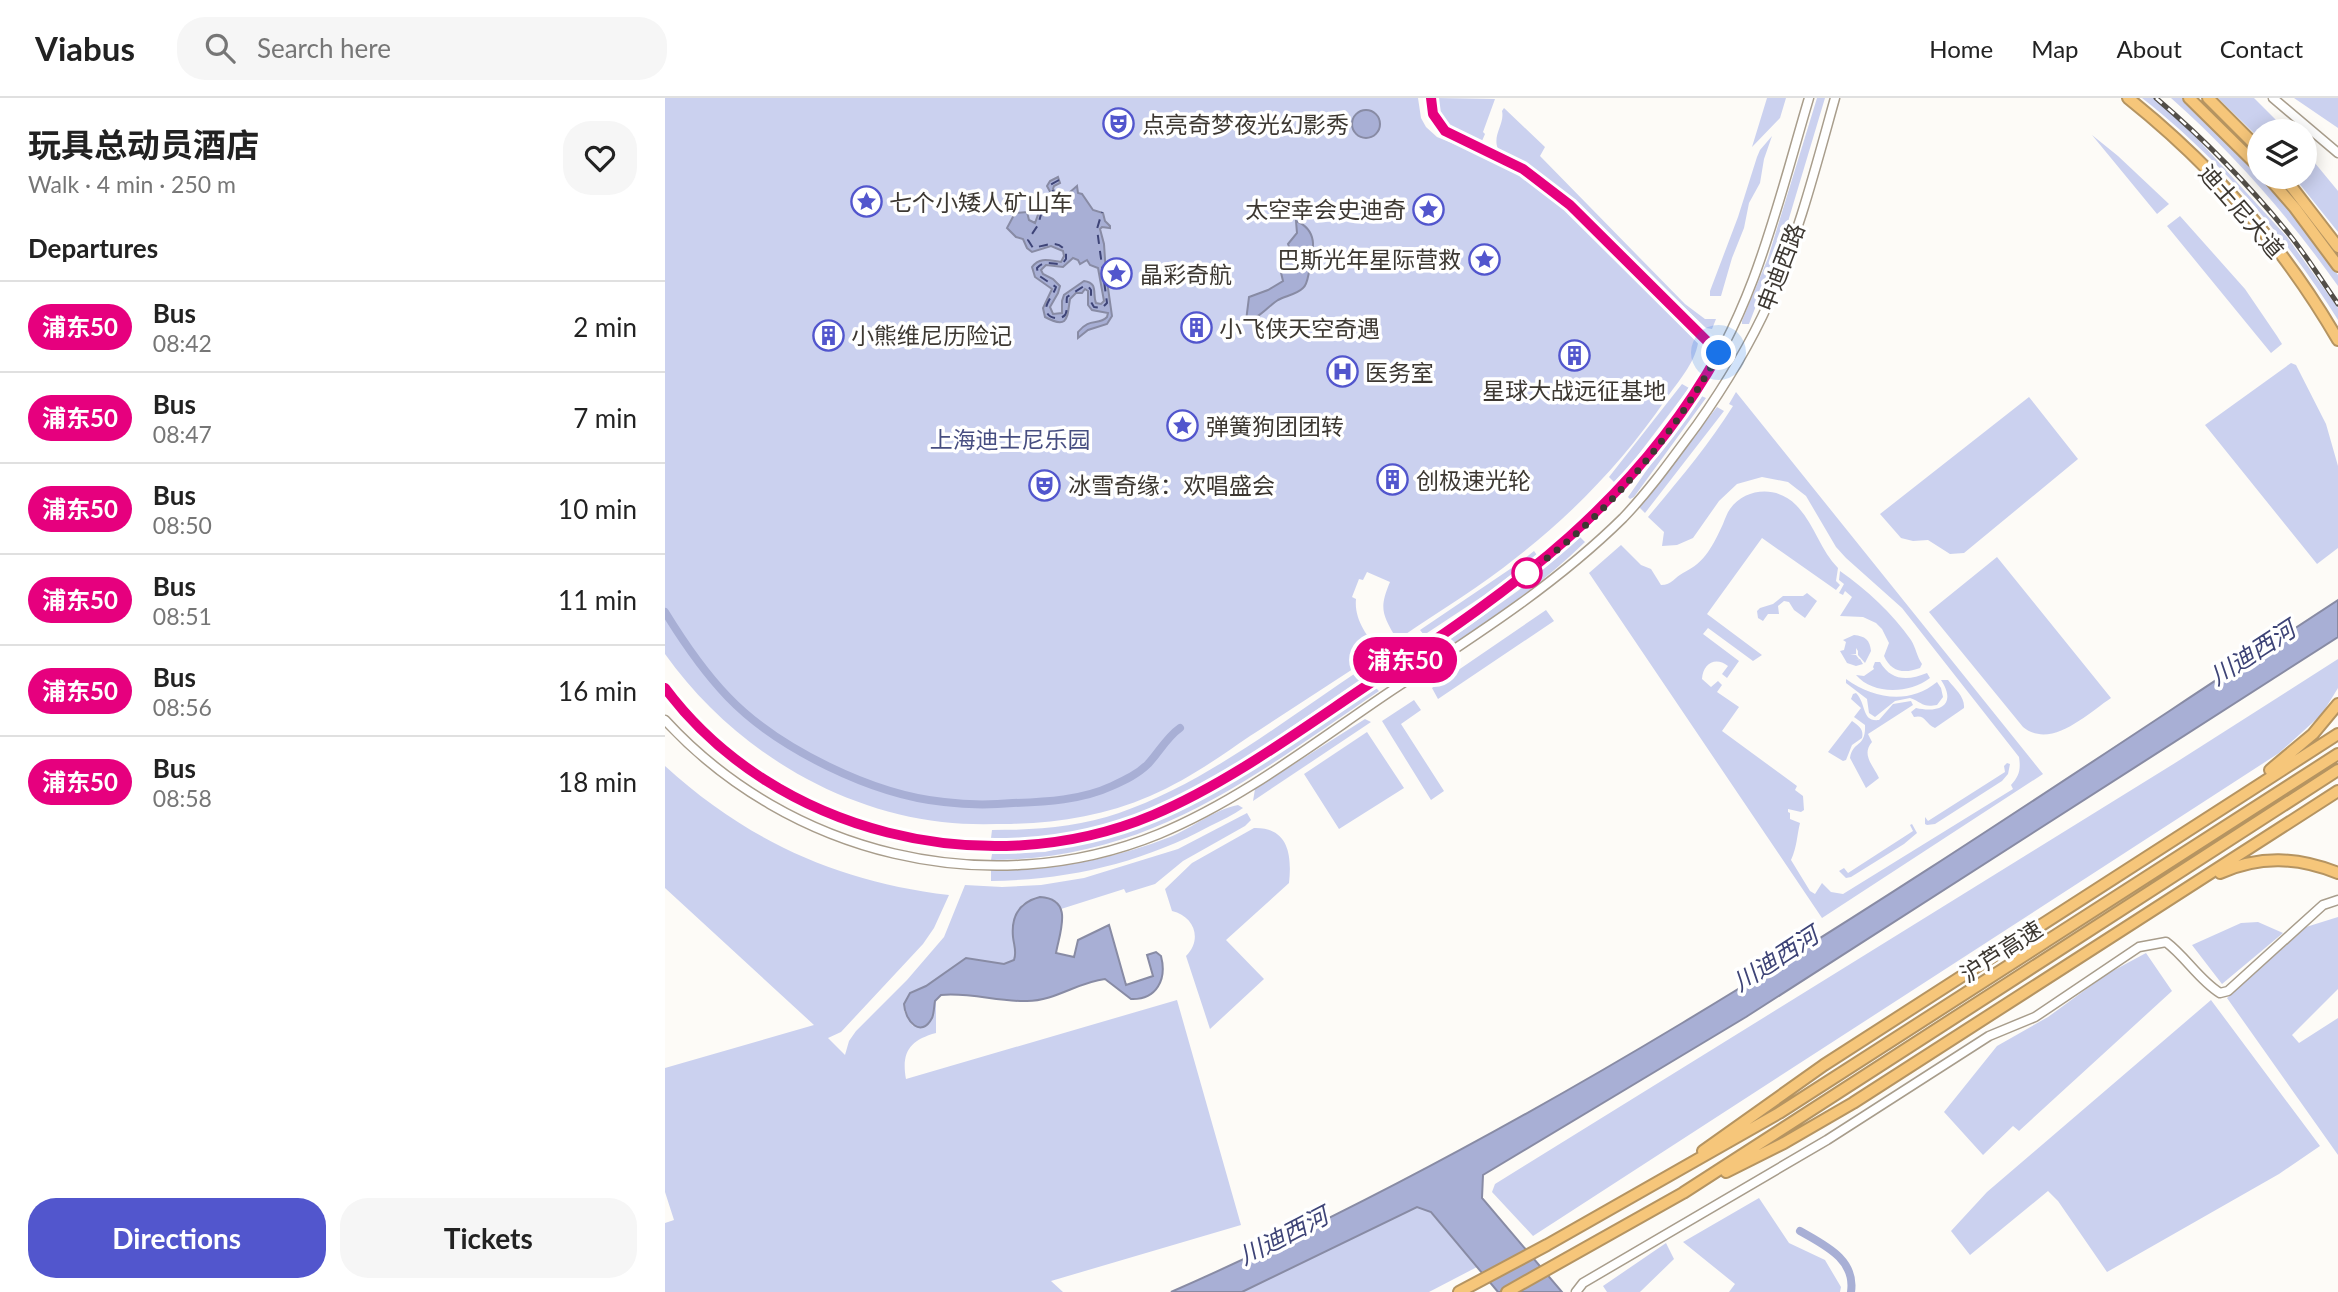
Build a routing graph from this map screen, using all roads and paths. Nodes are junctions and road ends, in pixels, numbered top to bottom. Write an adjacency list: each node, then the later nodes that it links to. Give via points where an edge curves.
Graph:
1 (1809, 98): 17 (street, 申迪西路, via 1739,317 1693,397 1627,483 1548,557 1427,646 1202,791 1115,828 1029,846 954,845 886,833 821,809 767,780 707,734)
2 (1835, 98): 19 (street, 申迪西路, via 1772,296 1710,406 1622,519 1549,583 1487,628 1211,809 1159,834 1080,858 1020,865 955,865 881,852 820,830 759,799 715,768)
3 (2128, 98): 14 (highway, 迪士尼大道, via 2217,180 2284,258)
4 (2189, 98): 9 (highway, 迪士尼大道)
5 (2208, 98): 7 (highway)
6 (2273, 98): 8 (street)
7 (2247, 137)
8 (2338, 153)
9 (2247, 155)
10 (2278, 189): 13 (highway, 迪士尼大道)
11 (2293, 189): 12 (highway)
12 (2338, 247)
13 (2338, 266)
14 (2322, 316): 15 (highway, 迪士尼大道); 16 (highway)
15 (2338, 340)
16 (2338, 347)
17 (665, 688)
18 (2338, 704): 24 (highway, via 2292,753)
19 (665, 720)
20 (2338, 733): 24 (highway, 沪芦高速)
21 (2338, 754): 28 (highway, 沪芦高速, via 1801,1099)
22 (2338, 770): 29 (highway, 沪芦高速)
23 (2338, 791): 27 (highway, 沪芦高速)
24 (2130, 868): 28 (highway, 沪芦高速, via 1803,1079)
25 (2338, 873): 27 (highway, via 2280,859 2248,863 2211,877)
26 (2338, 900): 30 (street, via 2323,905 2228,991 2220,993 2166,942 2139,947 2035,1017 1989,1036 1827,1140)
27 (2077, 959): 29 (highway, 沪芦高速, via 1829,1118)
28 (1669, 1175): 31 (highway, 沪芦高速)
29 (1683, 1194): 32 (highway, 沪芦高速)
30 (1583, 1283): 33 (street); 34 (street)
31 (1459, 1292)
32 (1507, 1292)
33 (1576, 1292)
34 (1588, 1292)

